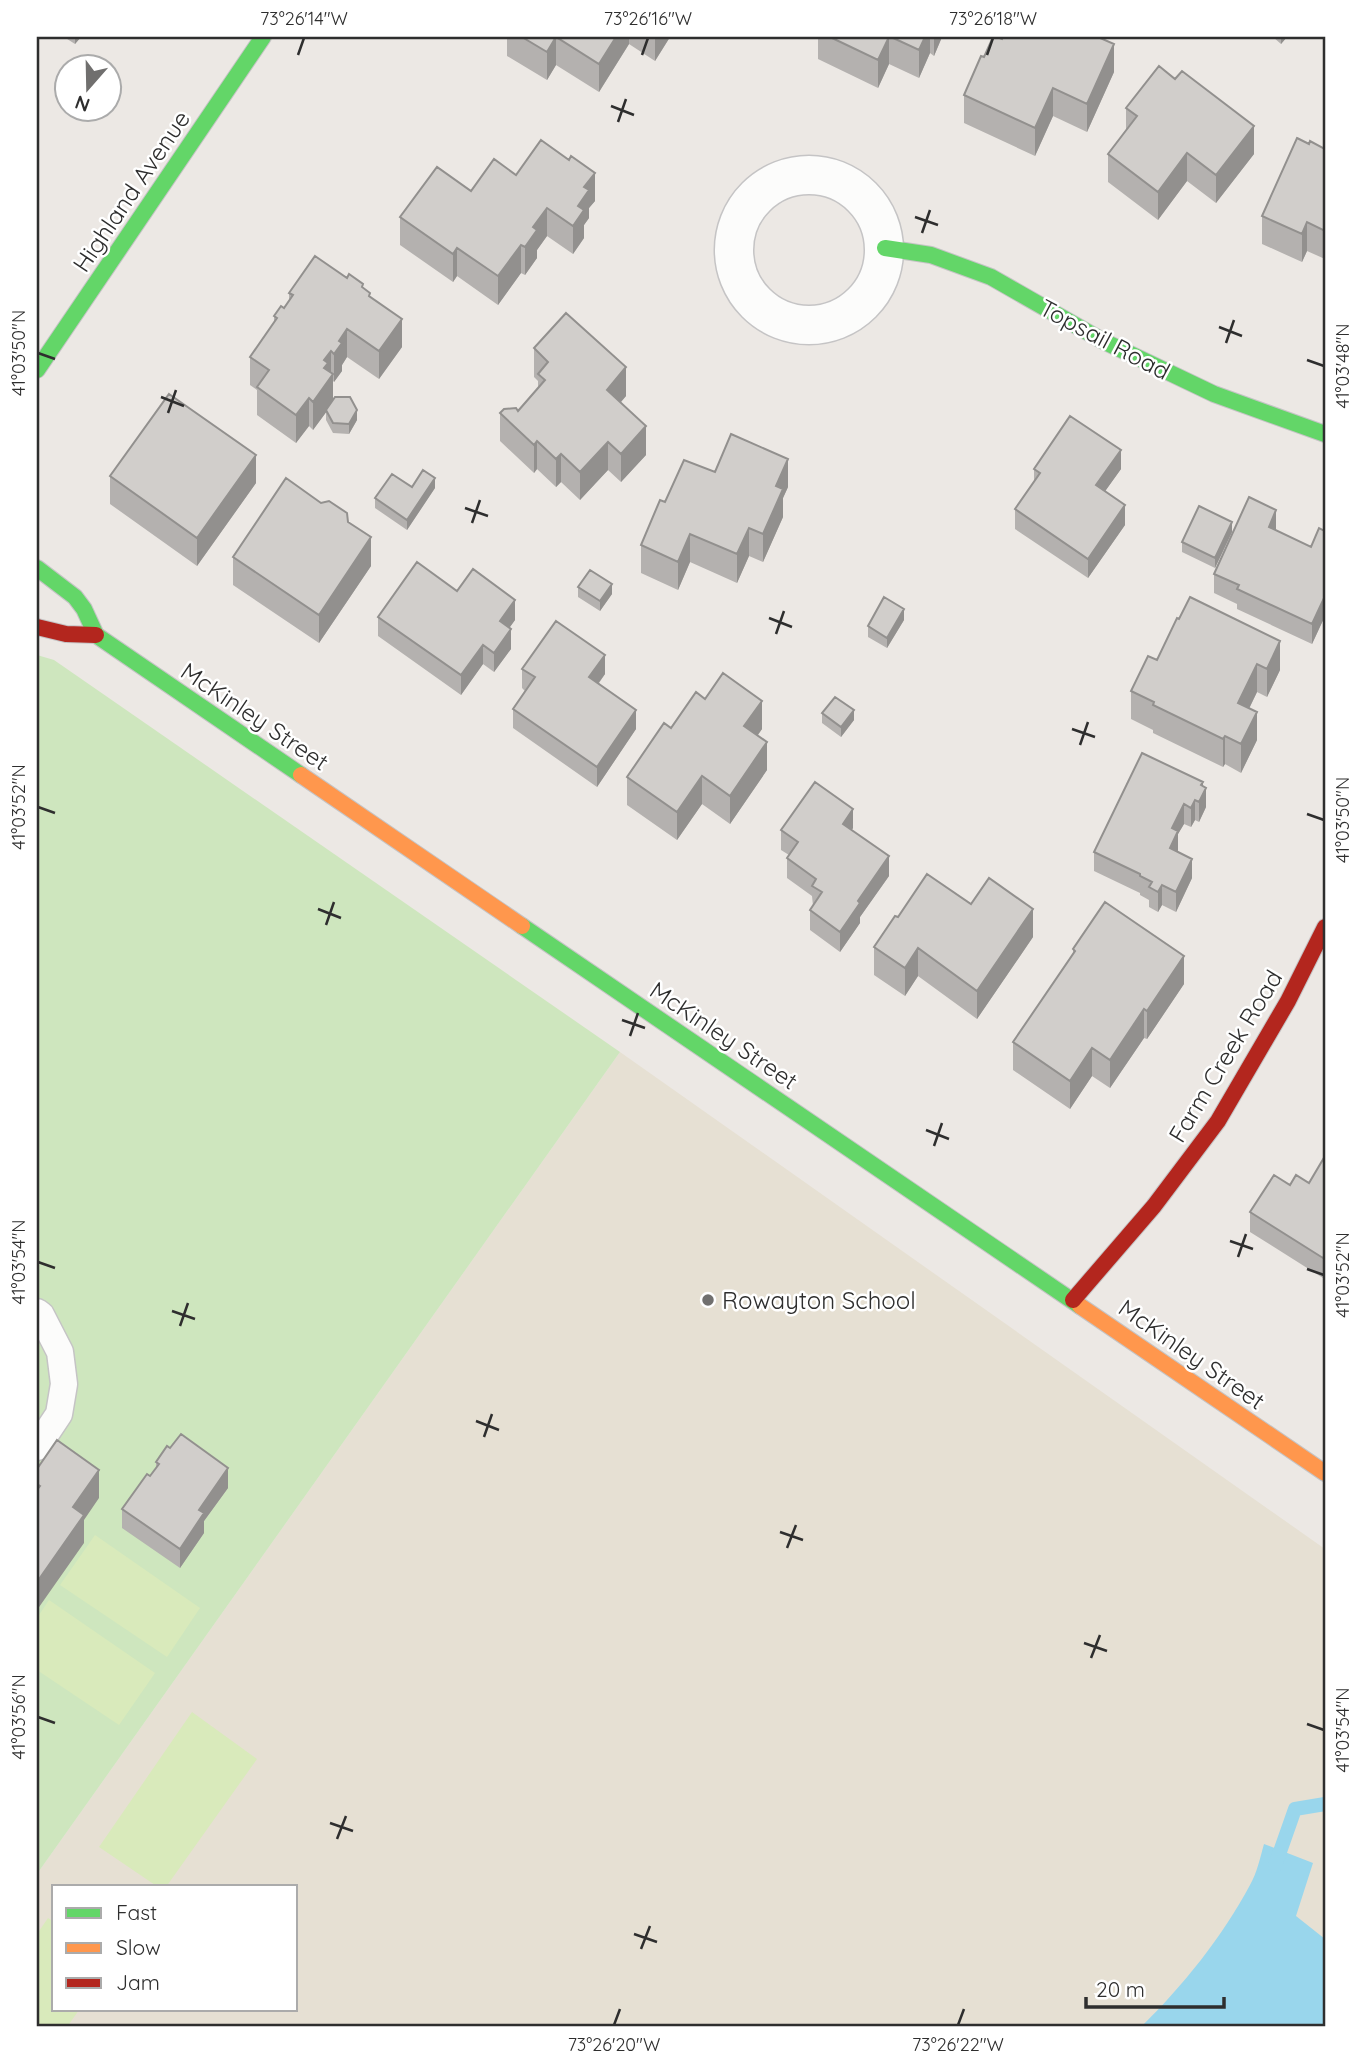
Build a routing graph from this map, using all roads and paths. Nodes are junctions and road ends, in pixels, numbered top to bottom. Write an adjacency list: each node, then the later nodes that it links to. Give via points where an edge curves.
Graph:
1 (263, 37): 3 (main road, Highland Avenue)
2 (885, 248): 4 (main road, Topsail Road, via 931,255 990,277 1104,341 1214,394)
3 (37, 370)
4 (1325, 434)
5 (37, 568): 7 (main road, McKinley Street, via 75,597)
6 (37, 627): 7 (main road, via 52,633)
7 (96, 635): 9 (main road, McKinley Street)
8 (1325, 928): 9 (main road, Farm Creek Road, via 1218,1121 1154,1206)
9 (1073, 1300): 12 (main road, McKinley Street)
10 (37, 1312): 11 (lane, via 60,1352 64,1384 59,1414)
11 (37, 1447)
12 (1325, 1473)

